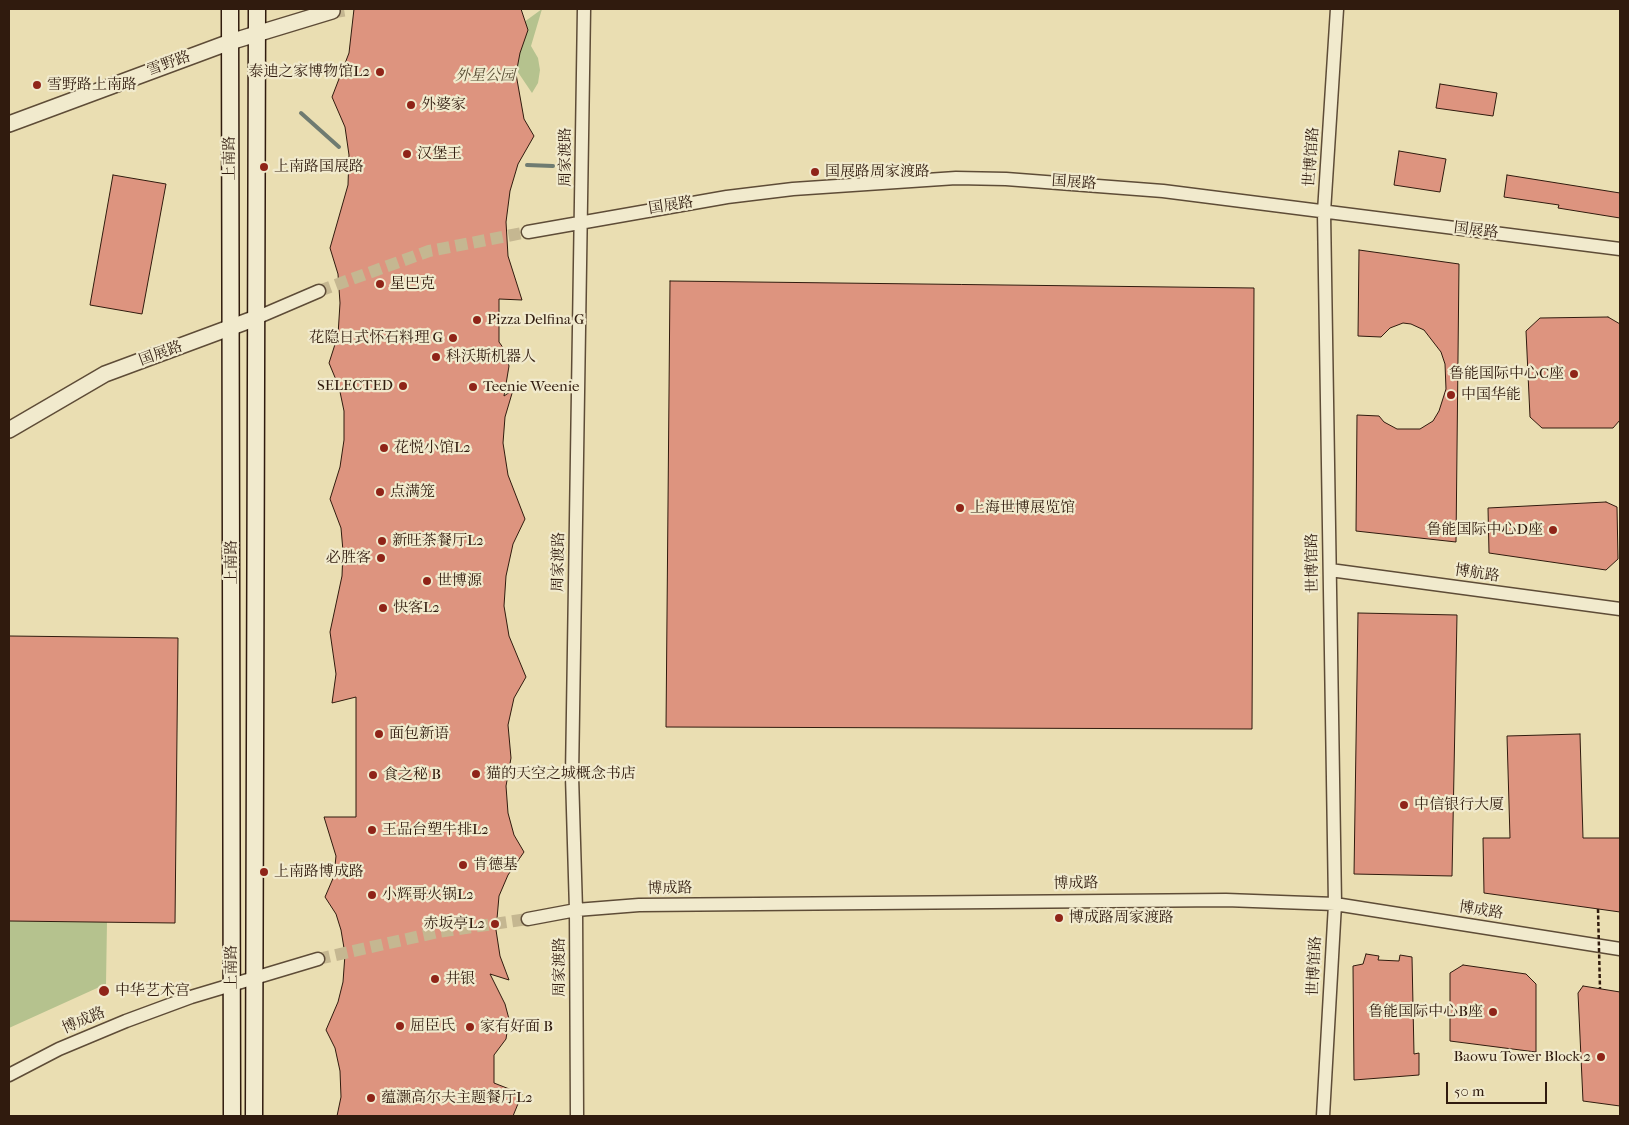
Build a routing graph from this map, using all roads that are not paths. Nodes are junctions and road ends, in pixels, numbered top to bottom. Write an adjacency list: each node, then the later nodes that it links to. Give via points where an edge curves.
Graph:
1 (230, 9): 7 (main road, 上南路)
2 (257, 9): 6 (main road, 上南路)
3 (584, 9): 10 (street, 周家渡路)
4 (1338, 9): 9 (street, 世博馆路)
5 (332, 11): 6 (street, 雪野路)
6 (257, 33): 7 (street, 雪野路); 14 (main road, 上南路)
7 (230, 42): 8 (street, 雪野路); 15 (main road, 上南路)
8 (9, 124)
9 (1324, 212): 10 (street, 国展路, via 1156,190 956,178 793,189); 12 (street, 国展路); 17 (street, 世博馆路)
10 (582, 221): 11 (street, 国展路); 20 (street, 周家渡路, via 572,776)
11 (528, 232)
12 (1620, 249)
13 (319, 291): 14 (street, 国展路)
14 (256, 318): 15 (street, 国展路); 24 (main road, 上南路)
15 (232, 328): 16 (street, 国展路, via 105,374); 25 (main road, 上南路)
16 (9, 430)
17 (1330, 570): 18 (street, 博航路); 19 (street, 世博馆路)
18 (1620, 609)
19 (1335, 904): 20 (street, 博成路, via 1226,900 946,901 639,905); 22 (street, 博成路); 30 (street, 世博馆路)
20 (576, 910): 21 (street, 博成路); 29 (street, 周家渡路)
21 (528, 919)
22 (1620, 949)
23 (318, 959): 24 (street, 博成路)
24 (254, 978): 25 (street, 博成路); 28 (main road, 上南路)
25 (232, 984): 26 (street, 博成路, via 126,1021 59,1049); 27 (main road, 上南路)
26 (9, 1075)
27 (232, 1116)
28 (254, 1116)
29 (577, 1116)
30 (1323, 1116)

